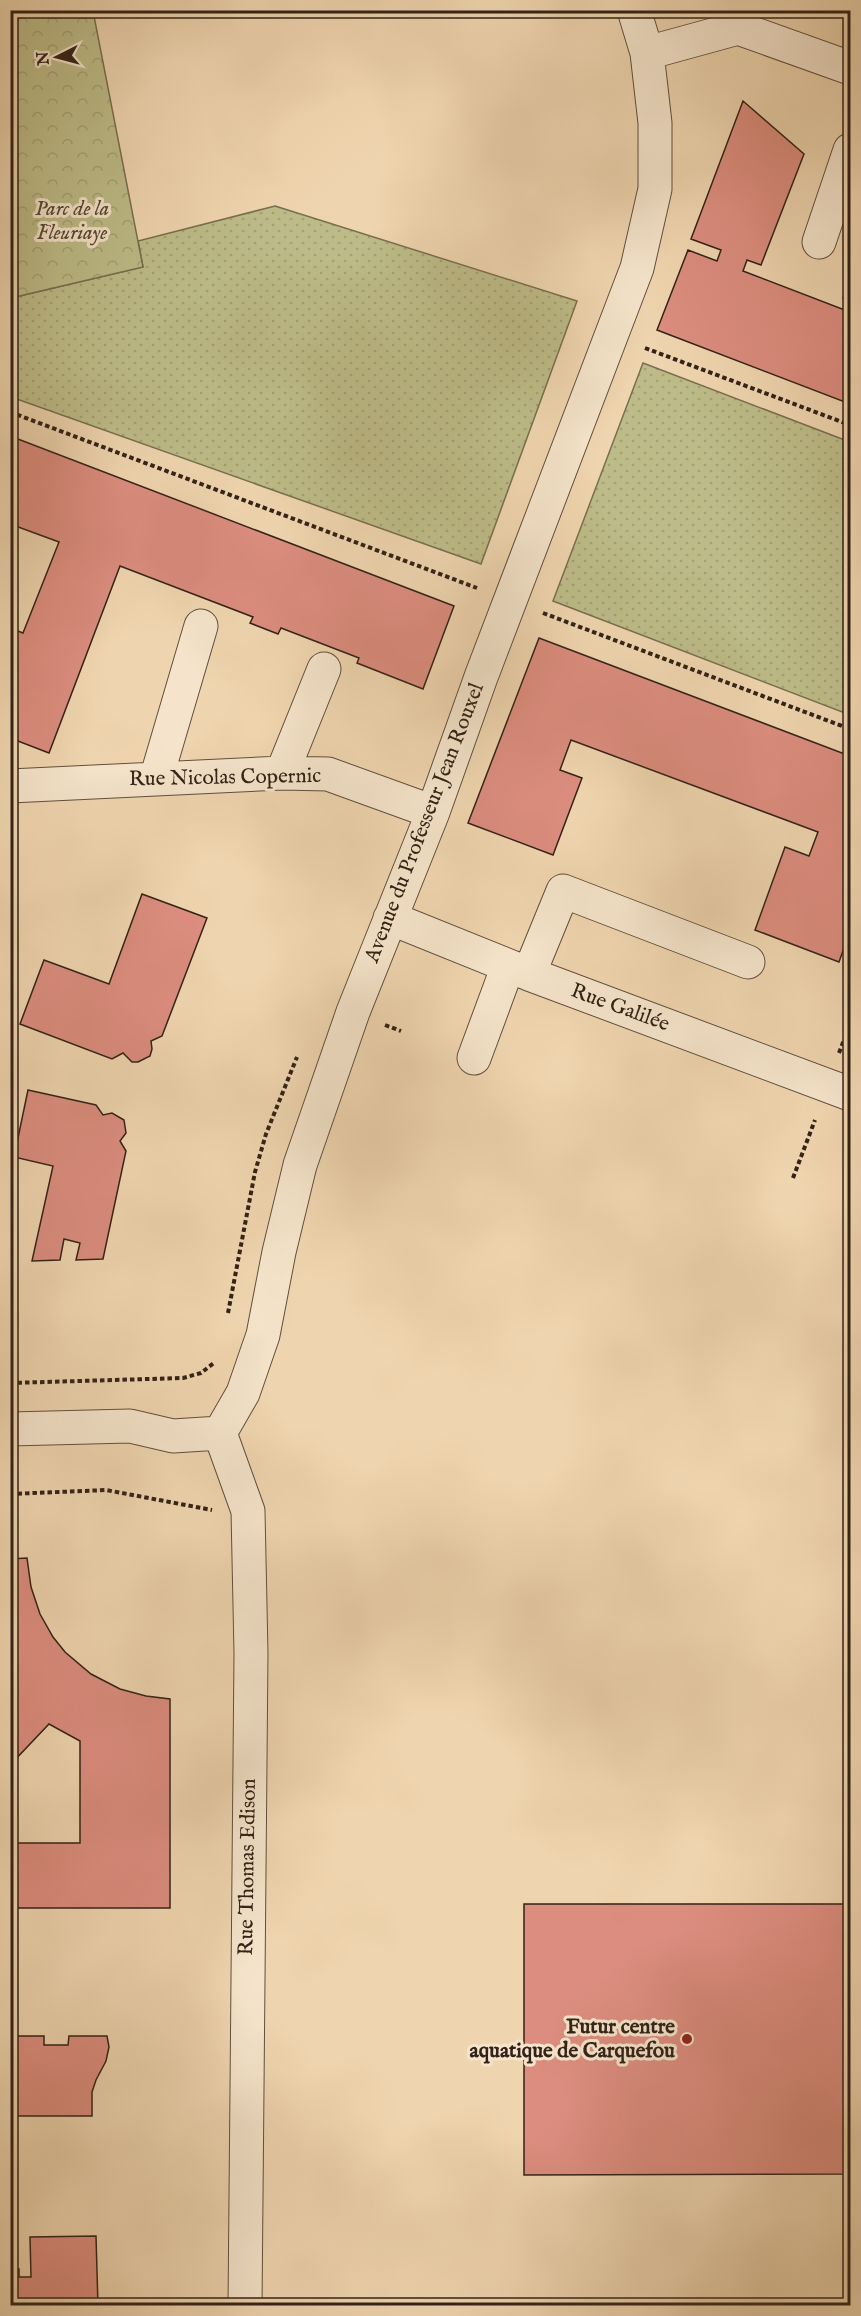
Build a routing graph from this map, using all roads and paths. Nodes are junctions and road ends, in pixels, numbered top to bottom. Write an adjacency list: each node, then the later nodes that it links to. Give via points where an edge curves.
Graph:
1 (634, 10): 2 (street, Avenue du Professeur Jean Rouxel)
2 (647, 53): 3 (street, via 738,28); 6 (street, Avenue du Professeur Jean Rouxel, via 655,123 655,189 637,268)
3 (850, 68)
4 (850, 150): 5 (street)
5 (819, 242)
6 (612, 336): 8 (path); 9 (street, Avenue du Professeur Jean Rouxel)
7 (10, 412): 9 (path)
8 (850, 425)
9 (510, 600): 12 (path); 16 (street, Avenue du Professeur Jean Rouxel)
10 (201, 626): 14 (street)
11 (324, 669): 13 (street)
12 (850, 729)
13 (282, 773): 14 (street, Rue Nicolas Copernic); 16 (street, Rue Nicolas Copernic, via 328,774)
14 (156, 779): 15 (street, Rue Nicolas Copernic)
15 (10, 786)
16 (433, 812): 17 (street, Avenue du Professeur Jean Rouxel)
17 (390, 918): 19 (street, Rue Galilée); 23 (street, Avenue du Professeur Jean Rouxel, via 300,1165 263,1335 243,1393)
18 (748, 962): 19 (street, via 563,891)
19 (519, 970): 20 (street); 21 (street, Rue Galilée)
20 (474, 1058)
21 (850, 1094)
22 (10, 1429): 23 (street, via 130,1426 173,1436)
23 (220, 1433): 25 (street, Rue Thomas Edison)
24 (10, 1494): 25 (path, via 106,1490 210,1510)
25 (248, 1511): 26 (street, Rue Thomas Edison, via 251,1665)
26 (244, 2306)

